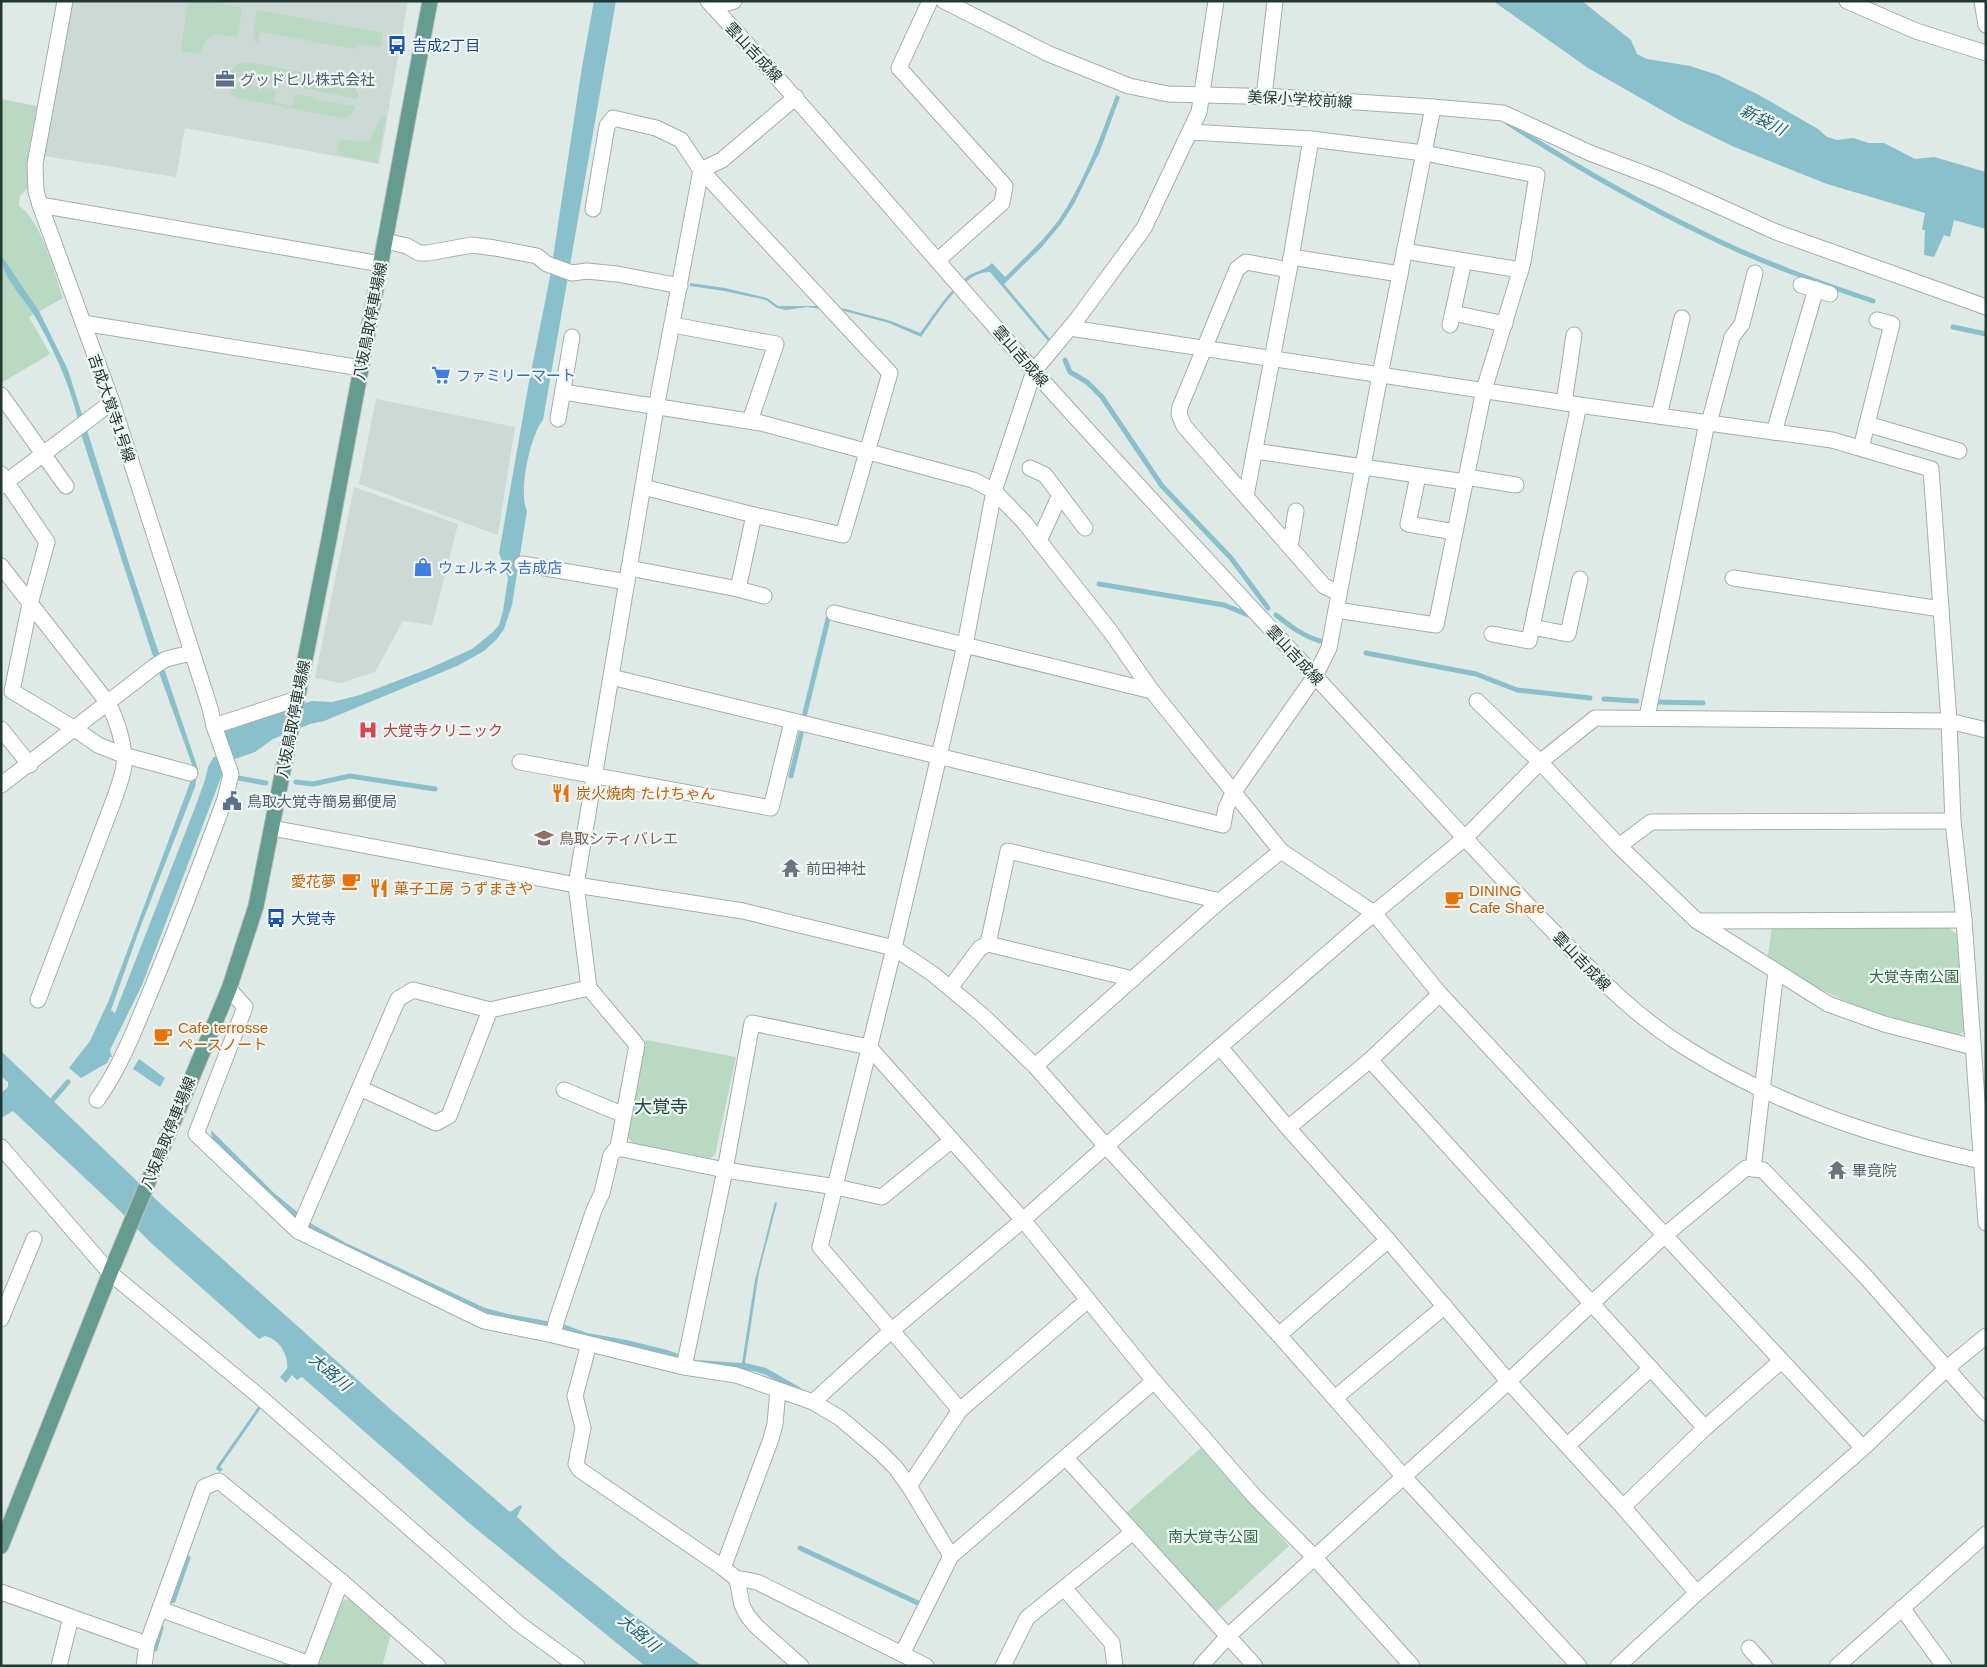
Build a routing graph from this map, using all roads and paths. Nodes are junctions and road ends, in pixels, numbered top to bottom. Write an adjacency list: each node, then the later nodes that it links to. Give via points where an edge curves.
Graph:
1 (65, 1): 21 (street, 吉成大覚寺1号線, via 36,164 36,191)
2 (430, 1): 23 (main road, 八坂鳥取停車場線)
3 (734, 1): 10 (street)
4 (930, 1): 25 (street, via 899,68 1005,186 1002,203)
5 (944, 1): 13 (street, 美保小学校前線, via 1049,54 1129,86 1168,94)
6 (1216, 1): 13 (street)
7 (1275, 1): 15 (street)
8 (1847, 1): 12 (street, via 1916,30)
9 (1982, 1): 11 (street)
10 (710, 4): 14 (street, 雲山吉成線)
11 (1986, 25)
12 (1986, 53)
13 (1202, 95): 15 (street, 美保小学校前線); 17 (street)
14 (796, 97): 20 (street, via 722,160); 25 (street, 雲山吉成線)
15 (1264, 97): 16 (street, 美保小学校前線)
16 (1433, 107): 19 (street); 34 (street, 美保小学校前線, via 1503,114 1776,232)
17 (1190, 132): 18 (street); 40 (street, via 1144,228)
18 (1311, 139): 19 (street); 28 (street)
19 (1424, 153): 24 (street); 29 (street, via 1537,175)
20 (701, 170): 22 (street, via 681,140 656,128 613,118 607,126); 32 (street); 63 (street, via 890,373)
21 (40, 204): 27 (street); 37 (street, 吉成大覚寺1号線)
22 (593, 209)
23 (385, 241): 27 (main road, 八坂鳥取停車場線); 32 (street, via 407,246 419,253 472,244 538,256 547,264 572,273 617,274)
24 (1404, 251): 26 (street); 31 (street)
25 (938, 260): 46 (street, 雲山吉成線)
26 (1464, 261): 29 (street); 38 (street, via 1452,319)
27 (381, 264): 45 (main road, 八坂鳥取停車場線)
28 (1290, 264): 31 (street); 43 (street, via 1246,262 1237,269); 44 (street)
29 (1521, 270): 38 (street)
30 (1755, 273): 57 (street, via 1742,324 1732,337)
31 (1400, 274): 47 (street)
32 (680, 286): 39 (street)
33 (1816, 289): 59 (street)
34 (1986, 307)
35 (1682, 318): 54 (street)
36 (1877, 320): 58 (street, via 1892,324)
37 (83, 323): 45 (street); 51 (street, 吉成大覚寺1号線)
38 (1504, 324): 48 (street)
39 (673, 325): 53 (street); 56 (street, via 776,344)
40 (1070, 328): 43 (street); 46 (street)
41 (1574, 335): 52 (street)
42 (572, 337): 49 (street)
43 (1205, 348): 44 (street); 75 (street, via 1179,414 1184,426)
44 (1272, 358): 47 (street); 61 (street)
45 (361, 368): 103 (main road, 八坂鳥取停車場線)
46 (1034, 371): 73 (street); 98 (street, 雲山吉成線)
47 (1380, 376): 48 (street); 66 (street)
48 (1484, 390): 52 (street); 69 (street)
49 (562, 392): 53 (street); 55 (street)
50 (1, 395): 64 (street)
51 (112, 402): 64 (street); 97 (street, 吉成大覚寺1号線)
52 (1572, 404): 54 (street); 94 (street)
53 (656, 408): 56 (street); 72 (street)
54 (1659, 416): 57 (street)
55 (558, 419)
56 (750, 421): 63 (street)
57 (1708, 423): 59 (street); 104 (street)
58 (1867, 424): 60 (street); 62 (street)
59 (1774, 432): 60 (street, via 1832,440)
60 (1861, 448): 91 (street, via 1931,469)
61 (1255, 451): 66 (street); 75 (street)
62 (1959, 451)
63 (866, 452): 73 (street, via 973,480); 77 (street, via 843,535)
64 (43, 454): 68 (street); 71 (street)
65 (1030, 468): 74 (street, via 1045,474)
66 (1362, 468): 67 (street); 88 (street)
67 (1418, 476): 69 (street); 79 (street, via 1408,524)
68 (3, 480): 90 (street, via 47,542)
69 (1466, 480): 70 (street); 79 (street)
70 (1516, 485)
71 (66, 486)
72 (643, 487): 77 (street); 84 (street)
73 (994, 491): 80 (street); 96 (street)
74 (1060, 495): 78 (street); 80 (street)
75 (1246, 496): 81 (street)
76 (1296, 512): 81 (street)
77 (754, 515): 87 (street)
78 (1084, 528)
79 (1455, 532): 92 (street, via 1436,624)
80 (1039, 541): 100 (street, via 1110,631)
81 (1290, 547): 88 (street, via 1324,586)
82 (522, 564): 84 (street)
83 (1, 566): 90 (street)
84 (628, 575): 87 (street); 99 (street)
85 (1733, 578): 91 (street)
86 (1580, 579): 94 (street, via 1568,634)
87 (738, 589): 89 (street)
88 (1339, 593): 92 (street)
89 (764, 596)
90 (30, 604): 102 (street); 109 (street, via 12,692)
91 (1941, 608): 105 (street)
92 (1336, 610): 98 (street, via 1329,648)
93 (834, 614): 96 (street)
94 (1532, 627): 95 (street, via 1529,641)
95 (1492, 634)
96 (965, 645): 100 (street); 112 (street)
97 (192, 653): 102 (street, via 166,659); 107 (street, 吉成大覚寺1号線)
98 (1314, 676): 119 (street); 122 (street, 雲山吉成線)
99 (611, 677): 106 (street); 117 (street)
100 (1152, 691): 119 (street)
101 (1477, 700): 114 (street)
102 (108, 703): 109 (street); 111 (street, via 116,717)
103 (297, 703): 107 (street); 121 (main road, 八坂鳥取停車場線)
104 (1647, 717): 105 (street); 114 (street, via 1595,718)
105 (1949, 720): 110 (street); 120 (street)
106 (792, 722): 112 (street); 117 (street, via 771,808)
107 (214, 726): 148 (street, 吉成大覚寺1号線, via 231,774 225,799 134,1032 117,1070)
108 (1, 729): 115 (street)
109 (75, 729): 111 (street, via 98,745); 115 (street)
110 (1986, 730)
111 (123, 755): 116 (street); 138 (street, via 124,766 115,797)
112 (938, 757): 119 (street, via 1223,825 1226,808); 131 (street)
113 (520, 762): 117 (street)
114 (1540, 762): 122 (street); 123 (street)
115 (30, 765): 118 (street)
116 (190, 773)
117 (594, 776): 125 (street)
118 (1, 786)
119 (1234, 793): 124 (street)
120 (1954, 821): 123 (street, via 1651,822); 128 (street)
121 (272, 828): 125 (street); 136 (main road, 八坂鳥取停車場線, via 256,906)
122 (1465, 838): 127 (street); 147 (street, 雲山吉成線, via 1613,993 1678,1043)
123 (1619, 846): 129 (street)
124 (1281, 850): 126 (street); 127 (street)
125 (576, 885): 131 (street, via 743,911); 134 (street)
126 (1220, 901): 130 (street, via 1008,851); 133 (street)
127 (1374, 914): 137 (street); 141 (street)
128 (1964, 920): 129 (street); 142 (street)
129 (1697, 921): 132 (street)
130 (988, 944): 133 (street); 135 (street, via 980,948)
131 (894, 948): 135 (street); 140 (street)
132 (1776, 971): 142 (street, via 1828,1004 1884,1024); 147 (street)
133 (1133, 979): 144 (street)
134 (589, 988): 139 (street); 149 (street, via 637,1045)
135 (950, 988): 144 (street)
136 (229, 989): 161 (street, via 245,1007 196,1134); 165 (main road, 八坂鳥取停車場線)
137 (1440, 994): 143 (street); 162 (street)
138 (38, 1000)
139 (490, 1010): 145 (street, via 412,990 400,997); 145 (street, via 449,1116 436,1123)
140 (869, 1047): 151 (street); 157 (street, via 752,1023); 158 (street)
141 (1220, 1047): 150 (street); 152 (street)
142 (1973, 1047): 155 (street)
143 (1370, 1060): 150 (street); 167 (street)
144 (1035, 1066): 152 (street)
145 (360, 1088): 161 (street)
146 (564, 1090): 149 (street)
147 (1763, 1090): 155 (street, 雲山吉成線, via 1859,1129); 156 (street)
148 (97, 1100)
149 (624, 1115): 153 (street)
150 (1288, 1128): 164 (street)
151 (952, 1140): 158 (street, via 882,1197); 159 (street)
152 (1106, 1146): 159 (street); 172 (street)
153 (618, 1147): 157 (street); 170 (street, via 611,1155 602,1193)
154 (1, 1148): 165 (street)
155 (1984, 1162): 160 (street)
156 (1753, 1169): 162 (street, via 1746,1168); 178 (street, via 1763,1170 1865,1276)
157 (725, 1170): 158 (street); 176 (street)
158 (836, 1187): 171 (street, via 820,1247)
159 (1023, 1220): 166 (street); 171 (street)
160 (1986, 1223)
161 (298, 1230): 170 (street, via 484,1321)
162 (1665, 1235): 167 (street); 175 (street)
163 (34, 1239): 169 (street)
164 (1388, 1240): 168 (street); 172 (street)
165 (110, 1273): 195 (main road, 八坂鳥取停車場線); 215 (street, via 260,1397 518,1623)
166 (1088, 1300): 179 (street); 184 (street)
167 (1591, 1305): 177 (street); 180 (street)
168 (1444, 1306): 180 (street); 182 (street)
169 (1, 1319)
170 (555, 1328): 174 (street)
171 (891, 1331): 183 (street); 184 (street)
172 (1279, 1335): 182 (street)
173 (1986, 1336): 178 (street)
174 (589, 1344): 176 (street); 198 (street, via 575,1396 582,1428 576,1464 580,1470)
175 (1781, 1361): 186 (street); 188 (street)
176 (684, 1368): 181 (street, via 736,1375)
177 (1651, 1368): 186 (street); 187 (street)
178 (1947, 1368): 185 (street); 188 (street)
179 (1154, 1381): 189 (street); 197 (street, via 1255,1497)
180 (1508, 1381): 187 (street); 190 (street)
181 (778, 1390): 183 (street); 198 (street, via 771,1439)
182 (1335, 1398): 190 (street)
183 (813, 1402): 191 (street, via 840,1418 880,1452)
184 (960, 1410): 191 (street)
185 (1986, 1414)
186 (1705, 1428): 192 (street)
187 (1568, 1446): 192 (street)
188 (1863, 1448): 203 (street)
189 (1066, 1458): 193 (street); 196 (street)
190 (1404, 1476): 197 (street); 223 (street)
191 (909, 1486): 196 (street)
192 (1623, 1507): 203 (street)
193 (1133, 1532): 201 (street); 207 (street)
194 (1986, 1534): 204 (street)
195 (1, 1546)
196 (951, 1556): 210 (street)
197 (1315, 1558): 207 (street); 222 (street)
198 (724, 1568): 199 (street)
199 (736, 1578): 210 (street, via 757,1582); 216 (street, via 747,1615)
200 (341, 1581): 205 (street, via 219,1481 204,1487); 211 (street); 214 (street)
201 (1064, 1588): 218 (street, via 1026,1618); 219 (street, via 1112,1643)
202 (1, 1592): 206 (street)
203 (1697, 1593): 224 (street)
204 (1902, 1608): 226 (street); 227 (street)
205 (160, 1609): 208 (street); 211 (street)
206 (71, 1617): 208 (street); 212 (street)
207 (1229, 1635): 220 (street); 221 (street)
208 (147, 1644): 213 (street)
209 (1749, 1648): 225 (street)
210 (902, 1654): 217 (street)
211 (309, 1665)
212 (59, 1666)
213 (144, 1666)
214 (438, 1666)
215 (577, 1666)
216 (801, 1666)
217 (926, 1666)
218 (1004, 1666)
219 (1115, 1666)
220 (1201, 1666)
221 (1255, 1666)
222 (1412, 1666)
223 (1579, 1666)
224 (1618, 1666)
225 (1765, 1666)
226 (1837, 1666)
227 (1944, 1666)

